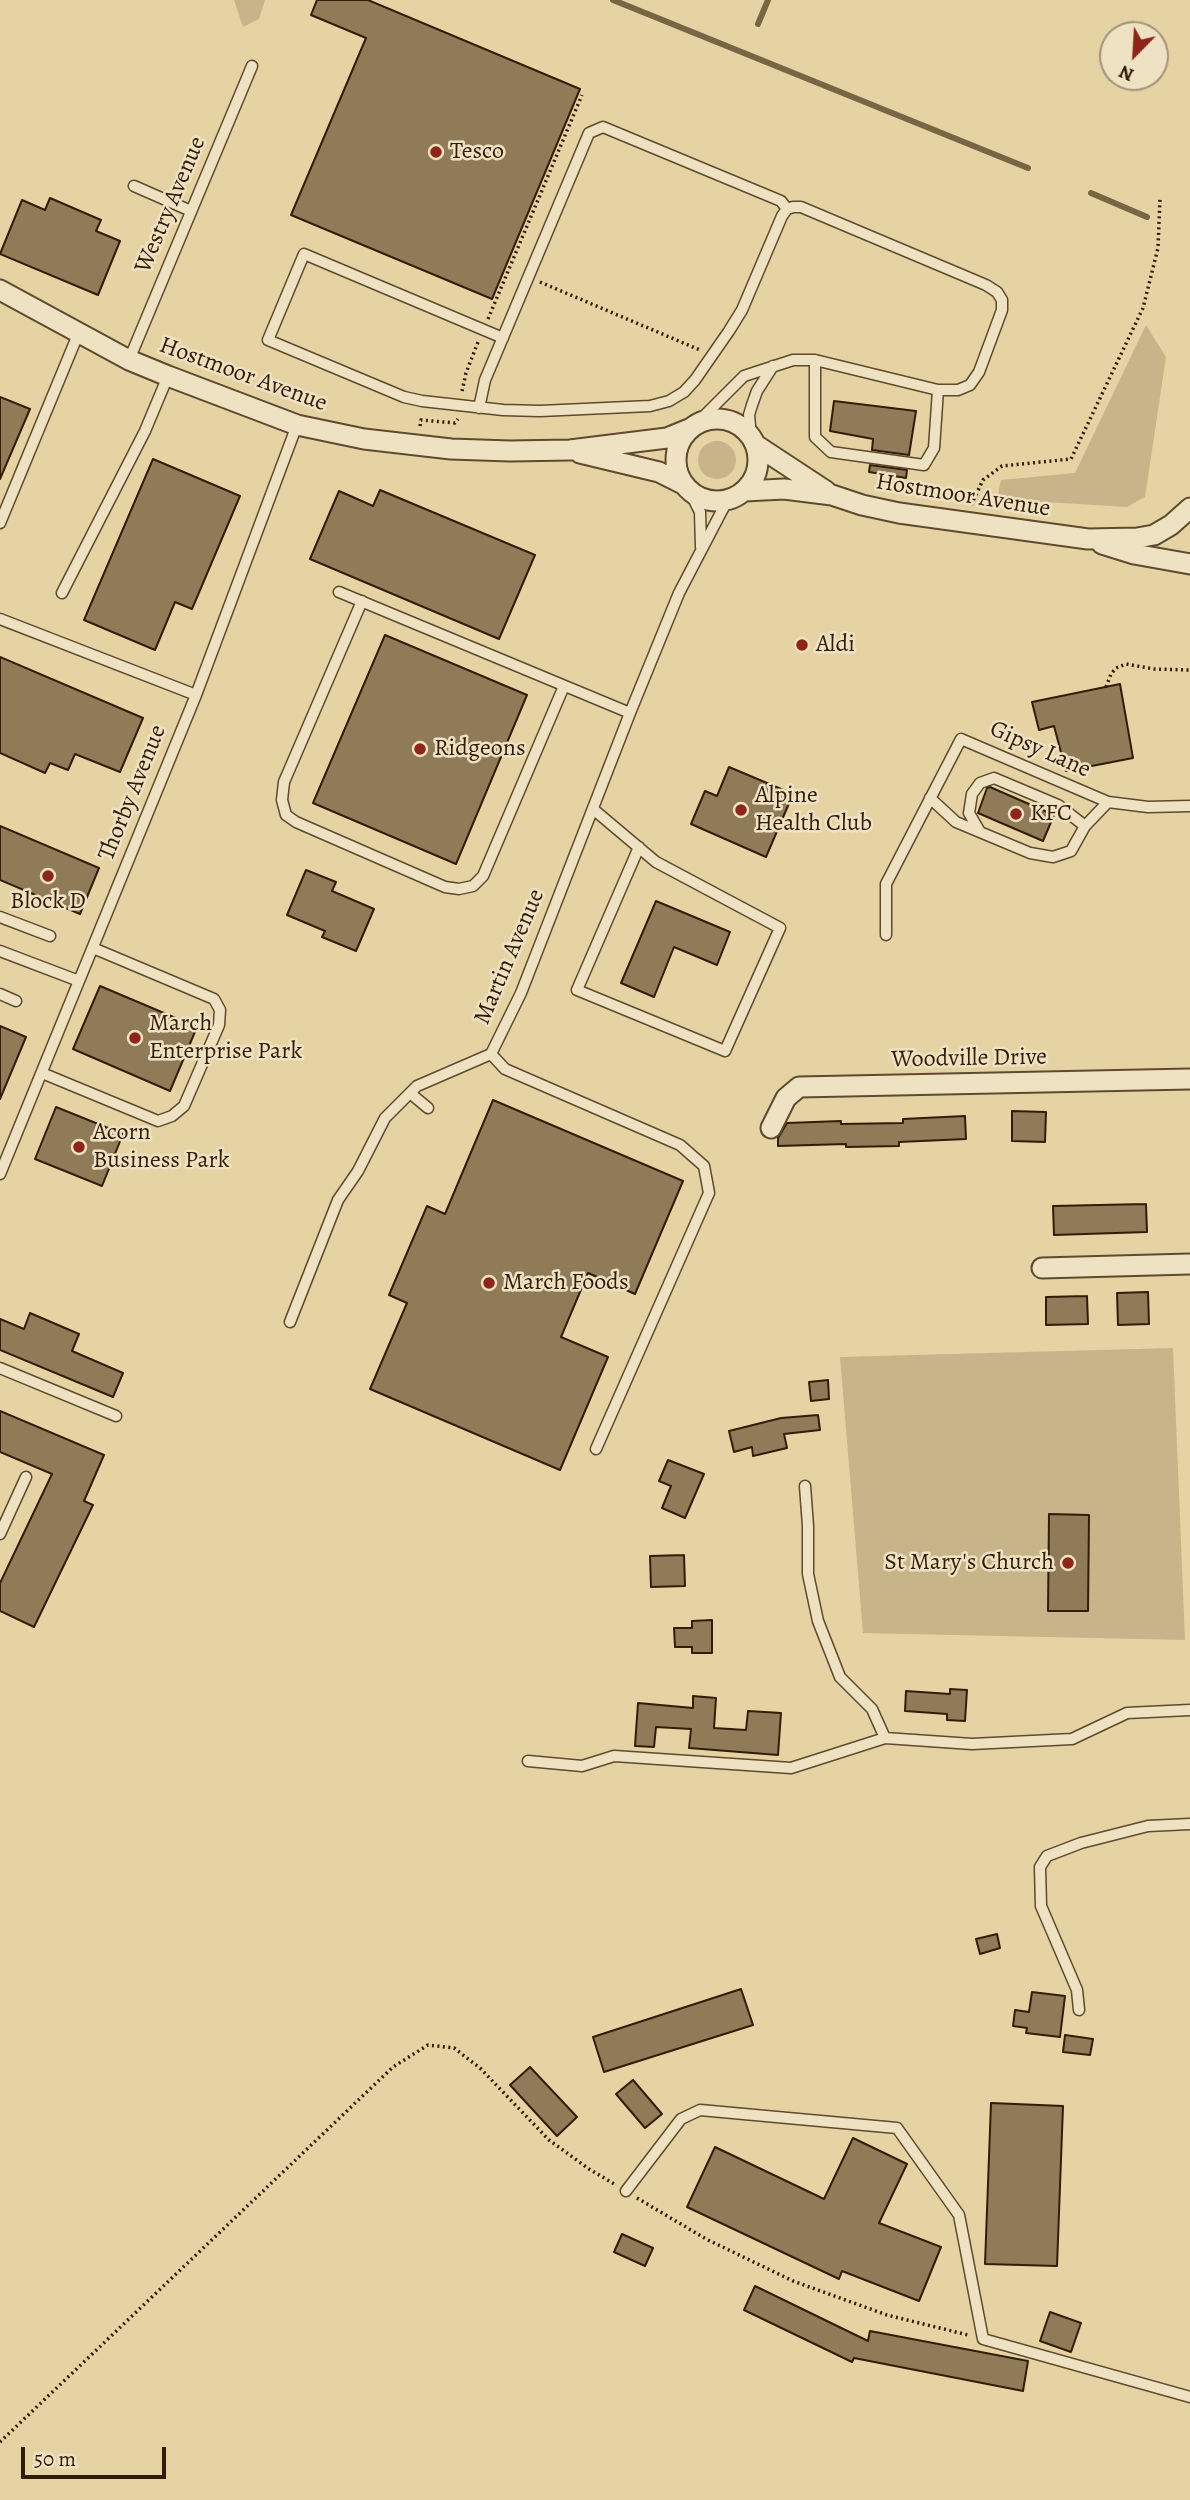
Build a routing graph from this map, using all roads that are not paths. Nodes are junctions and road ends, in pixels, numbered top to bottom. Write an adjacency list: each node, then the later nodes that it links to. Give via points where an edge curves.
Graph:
1 (252, 66): 4 (lane, Westry Avenue)
2 (134, 187): 4 (lane)
3 (787, 209): 7 (lane, via 781,201 603,127 589,132); 12 (lane, via 801,207 997,292 1002,310 979,372 970,385); 13 (lane, via 742,310 684,392 650,406 540,411)
4 (191, 211): 8 (lane, Westry Avenue)
5 (0, 290): 6 (street, Hostmoor Avenue)
6 (79, 332): 8 (street, Hostmoor Avenue); 22 (lane)
7 (503, 338): 13 (lane, via 485,380); 13 (lane, via 304,254 268,340 404,397)
8 (129, 360): 11 (street, Hostmoor Avenue)
9 (815, 360): 10 (lane); 12 (lane); 12 (lane, via 815,437 831,452 924,465 934,448)
10 (773, 365): 15 (lane, via 744,376); 16 (lane, via 749,415)
11 (168, 376): 14 (street, Hostmoor Avenue); 27 (lane)
12 (938, 390)
13 (480, 408)
14 (297, 425): 17 (street, Hostmoor Avenue, via 364,439 451,449); 31 (lane, Thorby Avenue)
15 (693, 426): 16 (street, via 721,419 732,422); 17 (street, Hostmoor Avenue, via 667,438); 18 (street, via 676,456 678,476)
16 (753, 441): 19 (street, Hostmoor Avenue); 20 (street, via 758,465 751,484)
17 (570, 450): 18 (street, Hostmoor Avenue, via 659,472)
18 (686, 488): 20 (street, via 707,501); 24 (lane, Martin Avenue, via 700,512)
19 (832, 495): 20 (street, Hostmoor Avenue, via 784,489); 23 (street, Hostmoor Avenue, via 899,513)
20 (736, 496): 24 (lane, Martin Avenue)
21 (1190, 508): 23 (street, Hostmoor Avenue, via 1154,535)
22 (0, 523)
23 (1088, 539): 25 (street, Hostmoor Avenue, via 1134,554)
24 (701, 551): 32 (lane, Martin Avenue)
25 (1190, 564)
26 (339, 592): 28 (lane)
27 (62, 593)
28 (362, 601): 30 (lane); 30 (lane, via 284,782 286,815 446,887 473,886 483,876)
29 (0, 619): 31 (lane)
30 (564, 686): 32 (lane)
31 (196, 695): 43 (lane, Thorby Avenue)
32 (630, 713): 36 (lane, Martin Avenue)
33 (930, 798): 34 (lane, Gipsy Lane, via 961,739); 38 (lane, via 956,822); 41 (lane, Gipsy Lane, via 886,884)
34 (1108, 802): 35 (lane, Gipsy Lane); 37 (lane)
35 (1190, 806)
36 (593, 808): 39 (lane); 48 (lane, Martin Avenue, via 521,993)
37 (1085, 826): 38 (lane, via 1071,851 1053,857 1030,853); 38 (lane, via 1058,804 995,778 980,783 972,794 969,813)
38 (980, 832)
39 (639, 847): 39 (lane, via 656,862 780,928 725,1051 577,990)
40 (0, 917): 42 (lane)
41 (886, 934)
42 (50, 936)
43 (93, 948): 45 (lane, Thorby Avenue); 49 (lane, via 214,999 219,1025 184,1106 158,1121)
44 (0, 951): 45 (lane)
45 (79, 981): 49 (lane, Thorby Avenue)
46 (0, 994): 47 (lane)
47 (16, 1001)
48 (491, 1054): 51 (lane, Martin Avenue); 60 (lane, via 505,1069 680,1145 704,1166 709,1193)
49 (42, 1073): 54 (lane, Thorby Avenue)
50 (1190, 1079): 53 (street, Woodville Drive, via 799,1087 786,1098)
51 (410, 1093): 52 (lane); 57 (lane, Martin Avenue, via 385,1118 338,1200)
52 (428, 1108)
53 (771, 1128)
54 (0, 1174)
55 (1190, 1264): 56 (street)
56 (1042, 1268)
57 (290, 1322)
58 (0, 1367): 59 (lane)
59 (116, 1416)
60 (596, 1449)
61 (26, 1477): 63 (lane)
62 (804, 1486): 65 (lane, via 808,1574 818,1621 839,1677 872,1709)
63 (0, 1534)
64 (1190, 1710): 65 (lane, via 1127,1713 1072,1739 972,1744)
65 (885, 1738): 66 (lane, via 790,1768 614,1756 582,1766)
66 (528, 1761)
67 (1190, 1824): 68 (lane, via 1148,1826 1081,1843 1047,1856 1040,1867 1041,1906 1077,1990)
68 (1080, 2010)
69 (626, 2191): 70 (lane, via 681,2119 700,2110 897,2127 959,2215 982,2339)
70 (1190, 2397)

